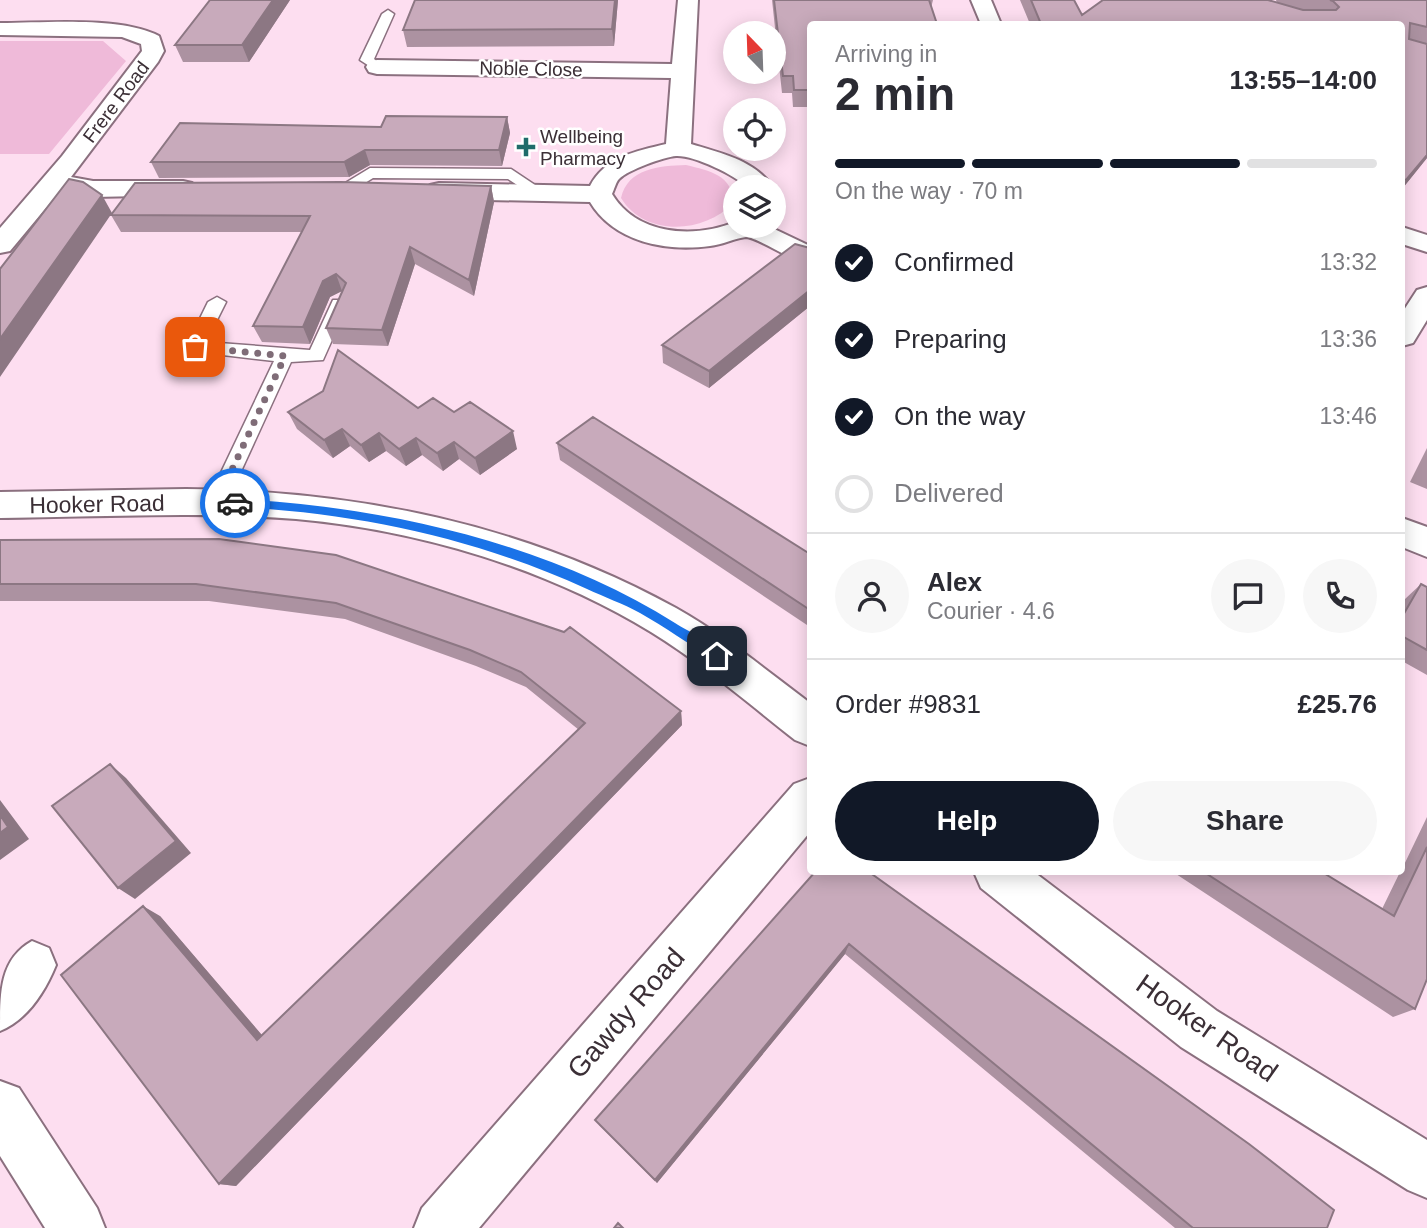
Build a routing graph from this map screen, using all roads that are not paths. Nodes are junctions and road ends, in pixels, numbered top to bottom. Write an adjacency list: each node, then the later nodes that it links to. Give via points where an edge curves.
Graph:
1 (688, 0): 9 (street)
2 (981, 0): 5 (street)
3 (112, 7): 7 (street)
4 (388, 14): 8 (lane, via 367,60)
5 (990, 21)
6 (0, 29): 7 (street, Frere Road)
7 (94, 29): 12 (street, Frere Road, via 138,34 150,41 153,51)
8 (377, 67): 9 (street, Noble Close)
9 (685, 71): 10 (street)
10 (678, 148): 11 (street); 15 (street, via 640,158 609,174)
11 (750, 175)
12 (53, 182): 14 (street, via 93,189); 20 (street, Frere Road)
13 (320, 188): 15 (street)
14 (209, 189)
15 (598, 194): 16 (street, via 604,209 632,228 667,240 707,240)
16 (723, 235)
17 (1405, 236): 19 (street)
18 (771, 238): 21 (street)
19 (1427, 244)
20 (0, 245)
21 (807, 256)
22 (1427, 296): 25 (street)
23 (341, 298): 26 (lane, via 317,356)
24 (217, 302): 26 (lane, via 195,347)
25 (1405, 331)
26 (285, 356): 27 (lane)
27 (217, 502): 28 (street, Hooker Road); 31 (street, Hooker Road, via 299,506 398,522 468,538 566,574 643,609 717,656)
28 (0, 505)
29 (1405, 533): 30 (street)
30 (1427, 543)
31 (807, 725)
32 (807, 802): 39 (street, Gawdy Road)
33 (1001, 875): 37 (street, Hooker Road, via 1199,1029)
34 (32, 965): 35 (street)
35 (0, 1006)
36 (0, 1107): 38 (street)
37 (1427, 1171)
38 (77, 1228)
39 (442, 1228)

